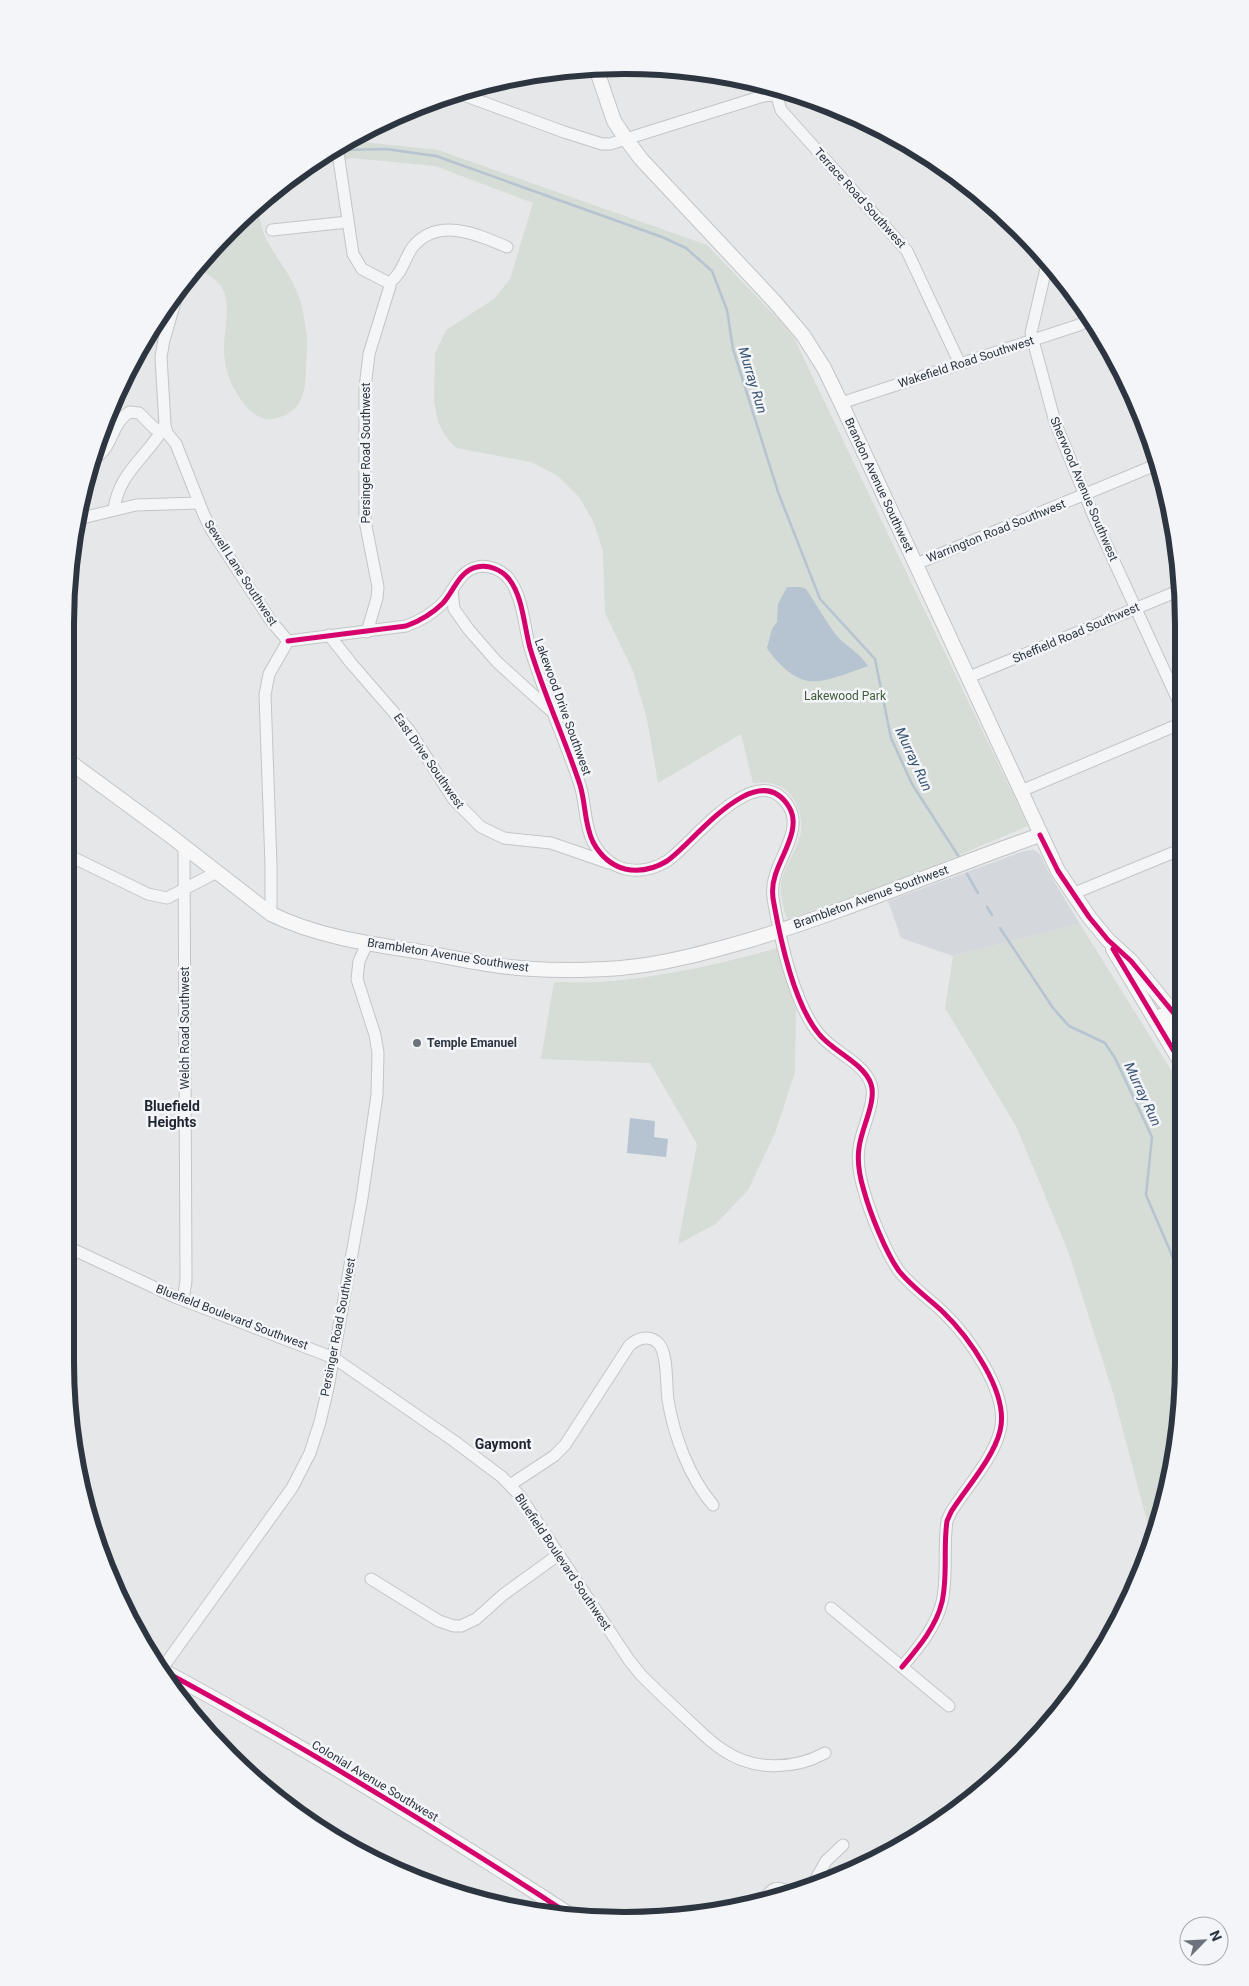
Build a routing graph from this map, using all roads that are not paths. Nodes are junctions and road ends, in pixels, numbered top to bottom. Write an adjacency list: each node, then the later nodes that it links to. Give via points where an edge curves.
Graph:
1 (598, 75): 7 (main road, Brandon Avenue Southwest, via 614,121)
2 (762, 92): 5 (street)
3 (771, 94): 5 (street)
4 (470, 96): 7 (street, via 602,144)
5 (763, 96): 7 (street)
6 (777, 96): 17 (street, Terrace Road Southwest, via 781,110 907,251)
7 (626, 139): 18 (main road, Brandon Avenue Southwest, via 641,160 803,335)
8 (338, 155): 9 (street)
9 (348, 222): 10 (street); 13 (street, via 356,262 368,273)
10 (272, 230)
11 (507, 247): 13 (street, via 463,231 436,230 413,248 400,273)
12 (1046, 269): 16 (street, Sherwood Avenue Southwest, via 1032,324)
13 (389, 283): 30 (street, Persinger Road Southwest, via 390,289 369,354 365,388 366,521 378,587)
14 (172, 311): 19 (street, via 161,357)
15 (1084, 322): 16 (street, Wakefield Road Southwest)
16 (1032, 340): 17 (street, Wakefield Road Southwest); 22 (street, Sherwood Avenue Southwest, via 1056,427)
17 (960, 364): 18 (street, Wakefield Road Southwest)
18 (841, 403): 26 (main road, Brandon Avenue Southwest)
19 (164, 430): 20 (street, Sewell Lane Southwest, via 139,413 130,412); 23 (street, Sewell Lane Southwest, via 181,454); 24 (street, via 124,479)
20 (102, 452)
21 (1152, 467): 22 (street, Warrington Road Southwest)
22 (1084, 495): 26 (street, Warrington Road Southwest); 29 (street, Sherwood Avenue Southwest)
23 (199, 503): 24 (street, via 153,504); 32 (street, Sewell Lane Southwest, via 212,531)
24 (114, 510): 25 (street)
25 (84, 518)
26 (916, 564): 33 (main road, Brandon Avenue Southwest)
27 (452, 590): 30 (street, Lakewood Drive Southwest, via 441,605 418,622); 35 (street, Lakewood Drive Southwest, via 454,609 469,630 497,662); 35 (street, Lakewood Drive Southwest, via 465,573 479,566 497,569 510,580)
28 (1174, 593): 29 (street, Sheffield Road Southwest)
29 (1136, 608): 33 (street, Sheffield Road Southwest); 34 (street, Sherwood Avenue Southwest)
30 (367, 632): 31 (street, Lakewood Drive Southwest)
31 (329, 635): 32 (street, Lakewood Drive Southwest); 43 (street, East Drive Southwest, via 409,730 454,800 481,826 504,838 551,843)
32 (288, 641): 47 (street, via 269,674 264,694)
33 (970, 678): 38 (main road, Brandon Avenue Southwest)
34 (1175, 694)
35 (552, 711): 43 (street, Lakewood Drive Southwest, via 580,785 589,833 594,845)
36 (1175, 727): 38 (street)
37 (74, 765): 40 (main road, Brambleton Avenue Southwest)
38 (1021, 791): 39 (main road, Brandon Avenue Southwest)
39 (1040, 835): 46 (main road, Brandon Avenue Southwest); 48 (main road, Brambleton Avenue Southwest)
40 (184, 847): 44 (main road, Brambleton Avenue Southwest); 45 (street, Welch Road Southwest)
41 (1175, 852): 46 (street)
42 (74, 858): 45 (street, via 148,894 167,898)
43 (611, 864): 48 (street, via 636,871 658,866 684,848 729,804 756,792 770,792 789,806 793,820 792,833 773,885)
44 (217, 872): 45 (street); 47 (main road, Brambleton Avenue Southwest)
45 (185, 889): 56 (street, Welch Road Southwest)
46 (1072, 894): 49 (main road, Brandon Avenue Southwest)
47 (271, 914): 50 (main road, Brambleton Avenue Southwest, via 310,930)
48 (780, 931): 50 (main road, Brambleton Avenue Southwest, via 654,964 590,970 498,966); 64 (street, via 796,991 812,1025 831,1048 861,1069 871,1083 872,1095 858,1159 864,1190 888,1251 899,1270 945,1313 974,1348 990,1378 1000,1410 1000,1431 989,1456 947,1521 940,1612)
49 (1108, 940): 51 (main road, Brandon Avenue Southwest); 52 (main road, Brandon Avenue Southwest, via 1132,961)
50 (368, 942): 57 (street, Persinger Road Southwest, via 359,961 357,979 375,1035 377,1095)
51 (1123, 968): 53 (main road, Brandon Avenue Southwest); 54 (main road, Brandon Avenue Southwest)
52 (1175, 1015)
53 (1175, 1034)
54 (1175, 1053)
55 (74, 1250): 56 (street, Bluefield Boulevard Southwest)
56 (184, 1300): 57 (street, Bluefield Boulevard Southwest)
57 (334, 1358): 58 (street, Bluefield Boulevard Southwest, via 454,1441); 63 (street, Persinger Road Southwest, via 320,1422 292,1488)
58 (510, 1485): 59 (street, via 565,1445 629,1346 640,1338 652,1339 662,1349 668,1400 681,1446 698,1484); 60 (street, Bluefield Boulevard Southwest)
59 (713, 1505)
60 (558, 1555): 61 (street, via 476,1619 461,1626 439,1621); 67 (street, Bluefield Boulevard Southwest, via 641,1675 722,1750 746,1762 774,1766 806,1762)
61 (371, 1579)
62 (831, 1608): 64 (street)
63 (165, 1664)
64 (902, 1668): 66 (street)
65 (175, 1678): 72 (main road, Colonial Avenue Southwest, via 415,1816)
66 (949, 1706)
67 (825, 1753)
68 (843, 1845): 69 (street, via 826,1861)
69 (817, 1877)
70 (782, 1889): 71 (street, via 774,1888)
71 (770, 1892)
72 (558, 1908)

